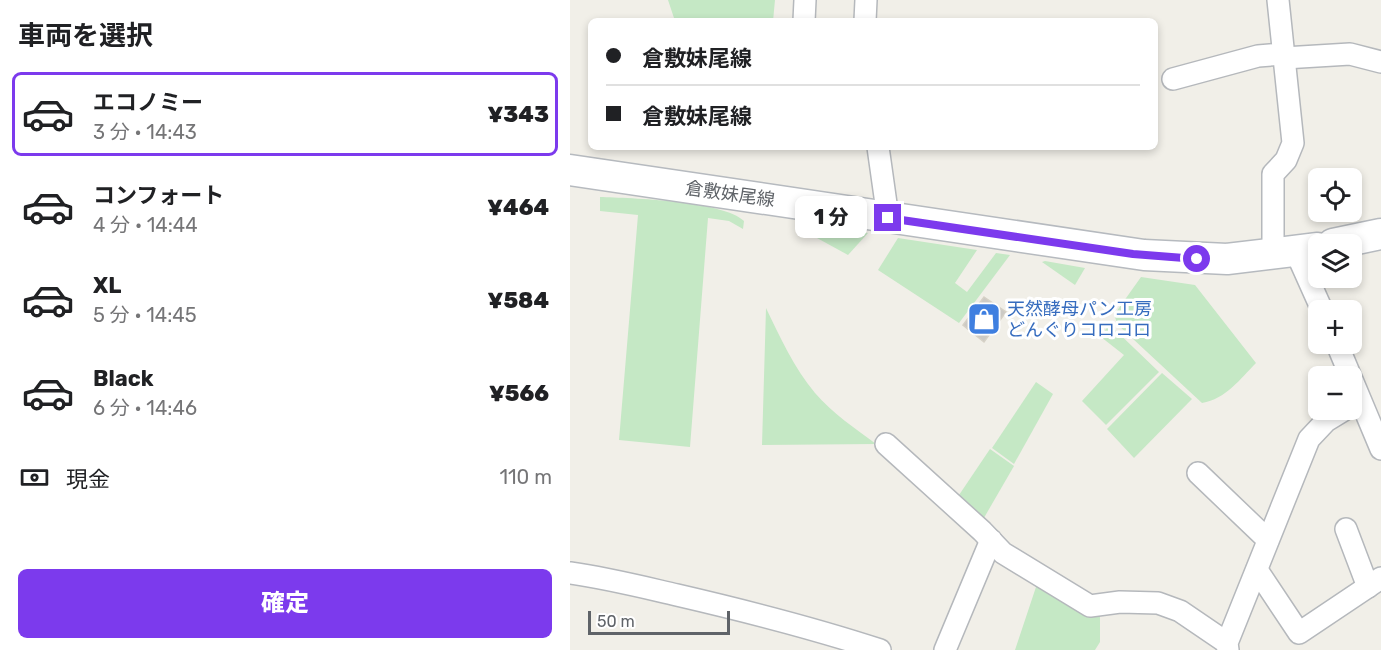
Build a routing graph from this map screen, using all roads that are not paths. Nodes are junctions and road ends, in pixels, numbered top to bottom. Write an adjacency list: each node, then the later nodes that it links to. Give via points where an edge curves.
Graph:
1 (805, 0): 4 (street)
2 (866, 0): 5 (street)
3 (1278, 0): 6 (street)
4 (804, 18)
5 (866, 18)
6 (1284, 56): 7 (street, via 1350,54); 8 (street, via 1258,56); 14 (street, via 1293,143 1286,160 1273,174)
7 (1381, 62)
8 (1173, 79)
9 (878, 150): 11 (street)
10 (570, 170): 11 (main road, 倉敷妹尾線)
11 (888, 218): 14 (main road, 倉敷妹尾線, via 1144,255 1227,259)
12 (1381, 234): 13 (main road)
13 (1362, 238)
14 (1296, 252): 15 (street)
15 (1318, 300)
16 (1328, 420): 23 (street, via 1309,439)
17 (1362, 420): 19 (street)
18 (886, 444): 22 (street)
19 (1381, 449)
20 (1198, 473): 23 (street)
21 (1346, 530): 26 (street)
22 (991, 540): 27 (street, via 1003,553 1090,606 1158,603 1180,612); 29 (street)
23 (1268, 540): 24 (street)
24 (1257, 570): 26 (street, via 1299,633); 27 (street)
25 (570, 573): 28 (street, via 722,606)
26 (1374, 583)
27 (1227, 647)
28 (880, 650)
29 (945, 650)

